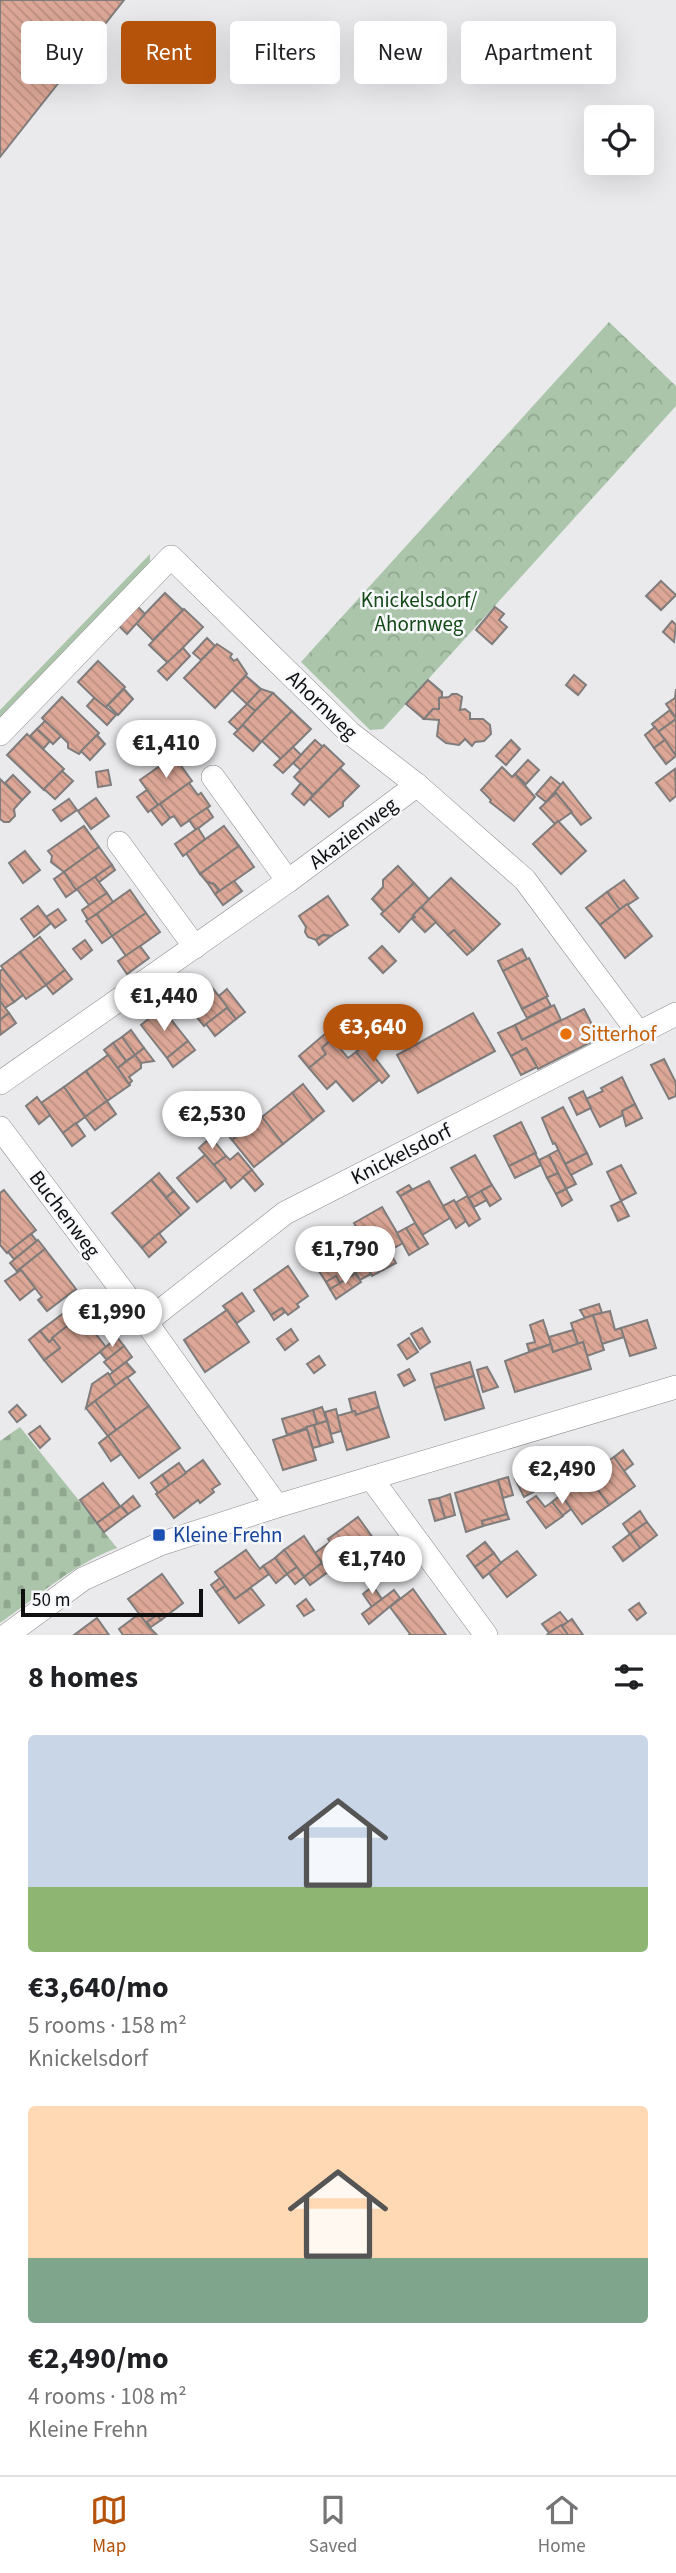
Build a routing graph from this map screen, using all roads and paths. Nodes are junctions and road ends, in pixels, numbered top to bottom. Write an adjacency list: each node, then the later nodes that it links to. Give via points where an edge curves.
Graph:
1 (0, 734): 3 (street, Ahornweg, via 171,557 350,733)
2 (213, 777): 5 (street, Akazienweg)
3 (417, 785): 5 (street, Akazienweg); 8 (street, Ahornweg, via 525,880)
4 (120, 843): 6 (street)
5 (288, 881): 6 (street, Akazienweg)
6 (195, 947): 9 (street, Akazienweg)
7 (676, 1014): 8 (street, Knickelsdorf)
8 (638, 1032): 11 (street, Knickelsdorf, via 285,1213)
9 (0, 1083)
10 (0, 1128): 11 (street, Buchenweg)
11 (146, 1322): 14 (street, Buchenweg)
12 (676, 1387): 13 (street)
13 (371, 1478): 14 (street); 16 (street)
14 (278, 1506): 15 (street, via 160,1544 83,1579)
15 (7, 1635)
16 (486, 1635)

